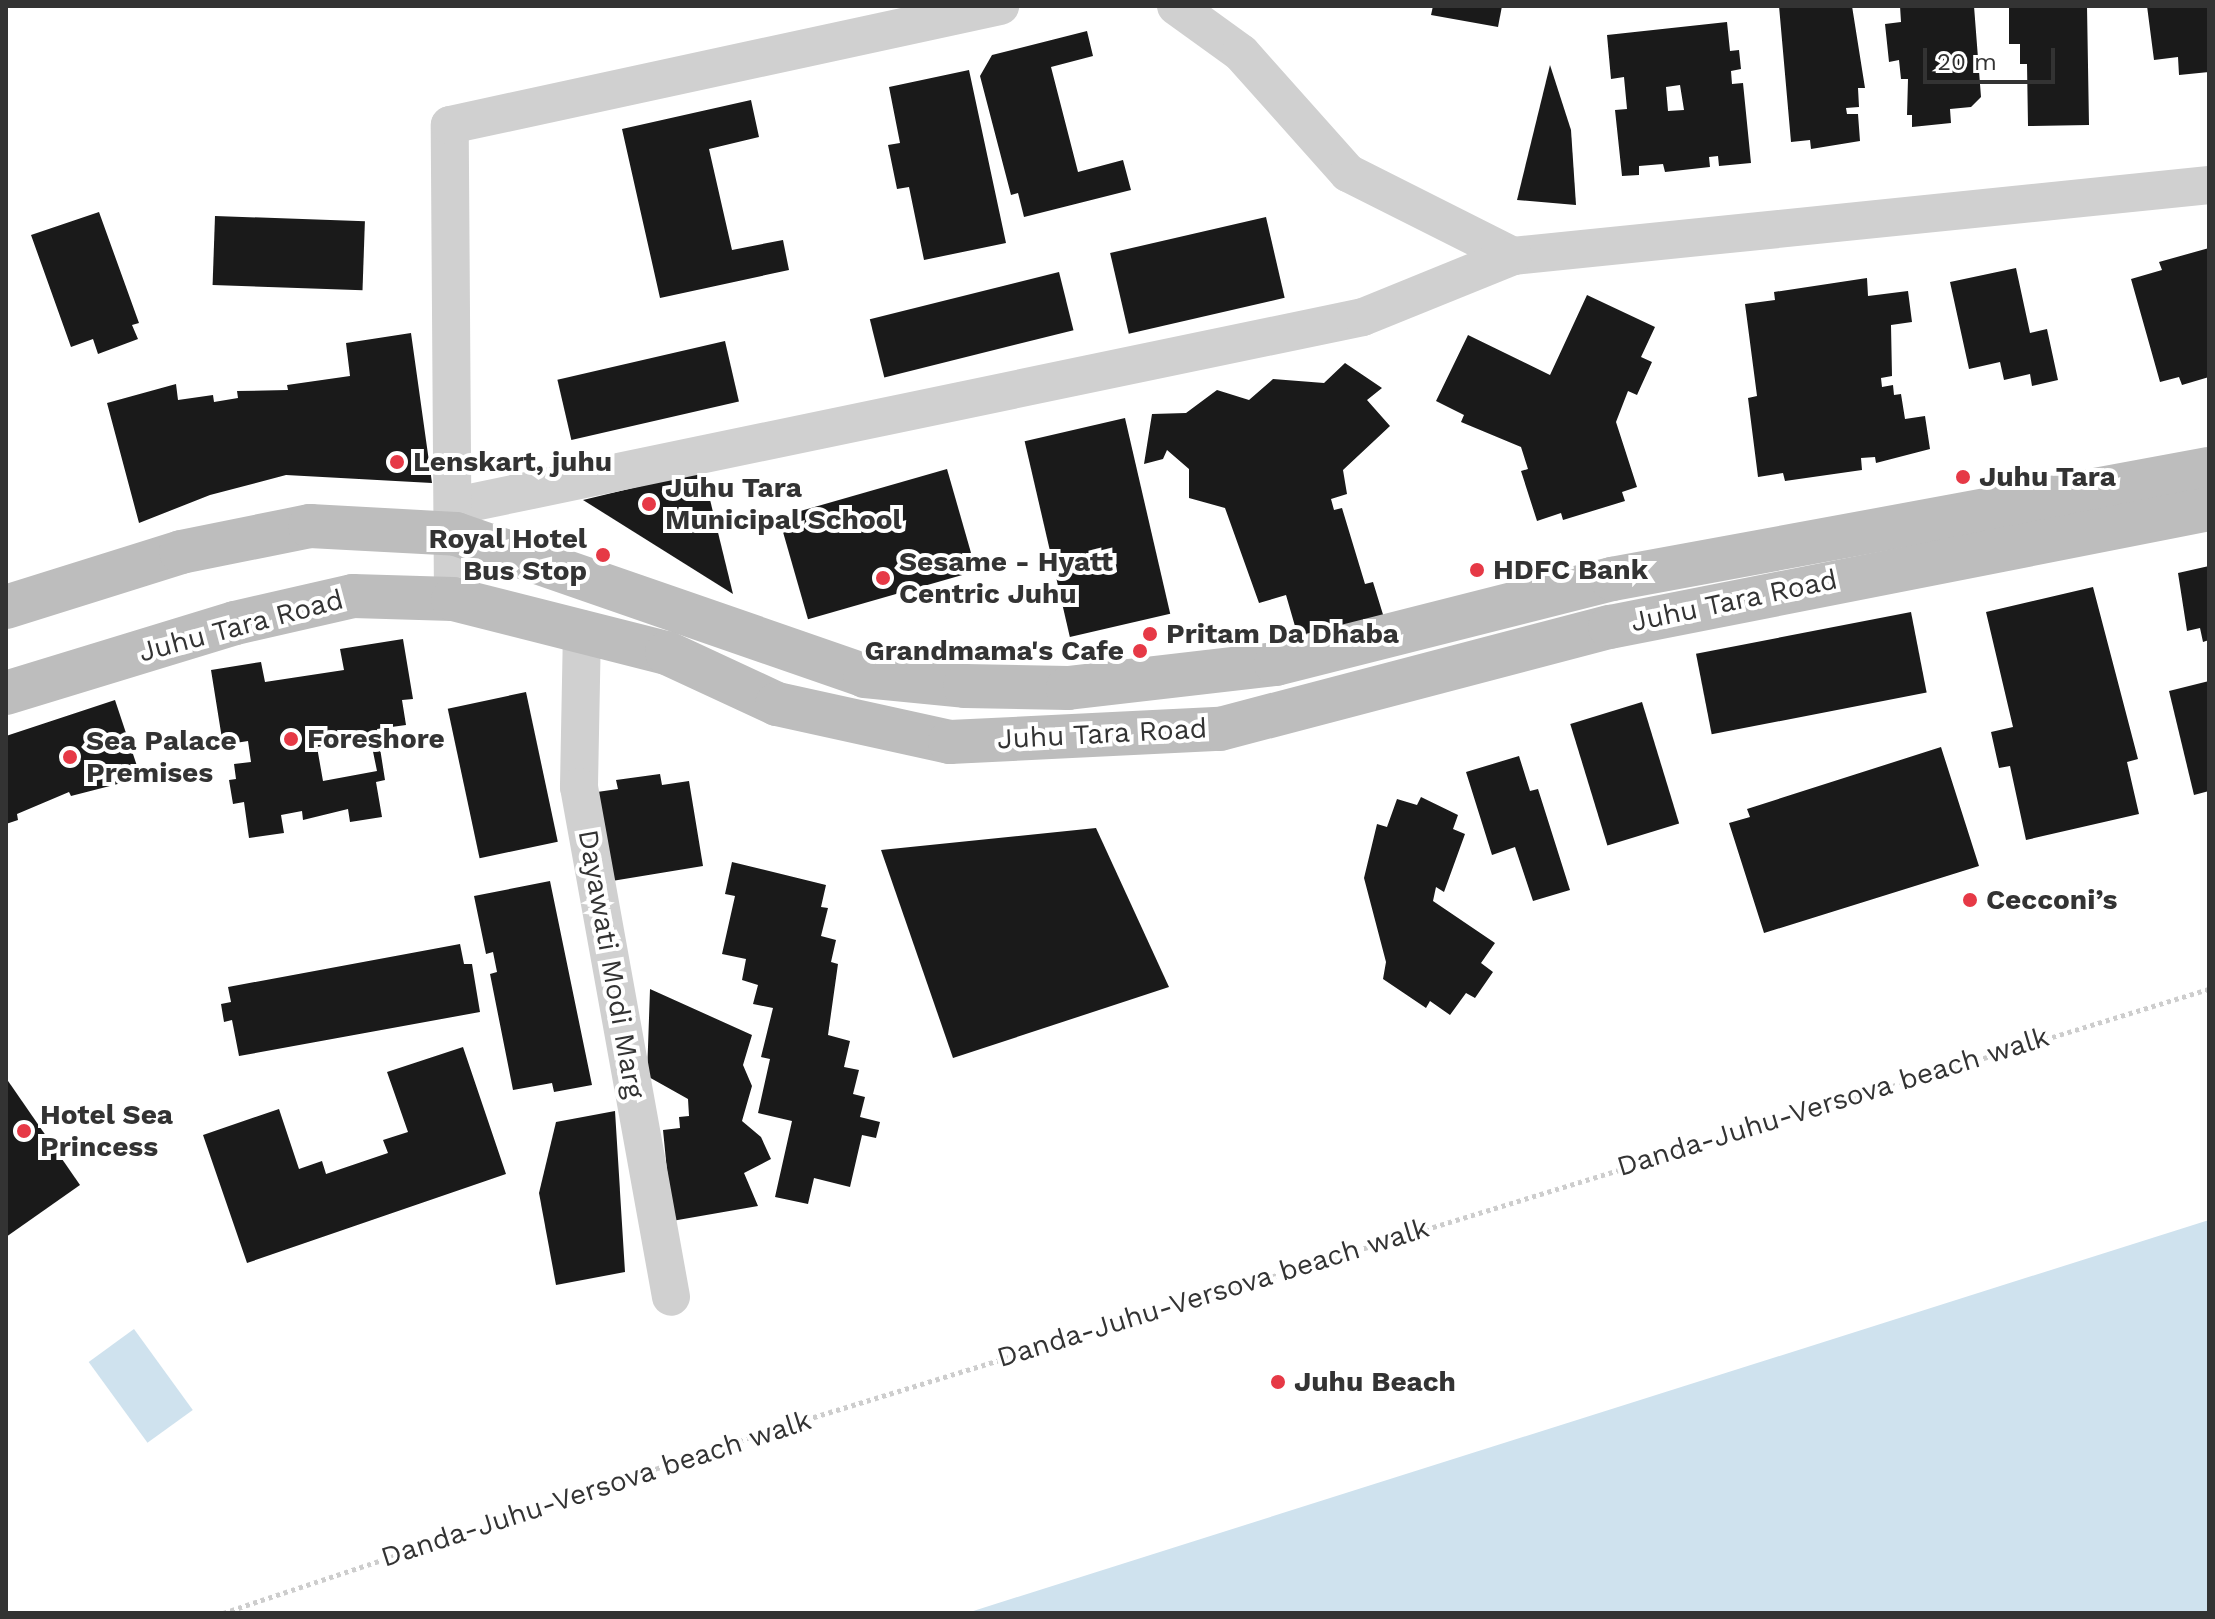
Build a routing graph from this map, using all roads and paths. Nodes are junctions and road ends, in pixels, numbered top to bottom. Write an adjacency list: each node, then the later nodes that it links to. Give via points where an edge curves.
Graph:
1 (1000, 6): 7 (street, via 450,125)
2 (1176, 6): 4 (street, via 1241,53 1348,173)
3 (2209, 185): 4 (street)
4 (1513, 256): 7 (street, via 1363,317)
5 (2209, 469): 7 (main road, Juhu Tara Road, via 1612,579 1276,664 1068,688 965,686 865,676)
6 (2209, 509): 10 (main road, Juhu Tara Road, via 1610,627 1220,729 950,742 777,704 667,653)
7 (456, 520): 8 (street); 9 (main road, Juhu Tara Road, via 310,526 181,552)
8 (453, 599): 10 (main road, Juhu Tara Road); 11 (main road, Juhu Tara Road, via 353,596 235,623)
9 (7, 605)
10 (582, 629): 13 (street, Dayawati Modi Marg, via 579,787)
11 (6, 693)
12 (2209, 989): 14 (path, Danda-Juhu-Versova beach walk, via 790,1424)
13 (671, 1297)
14 (223, 1613)

